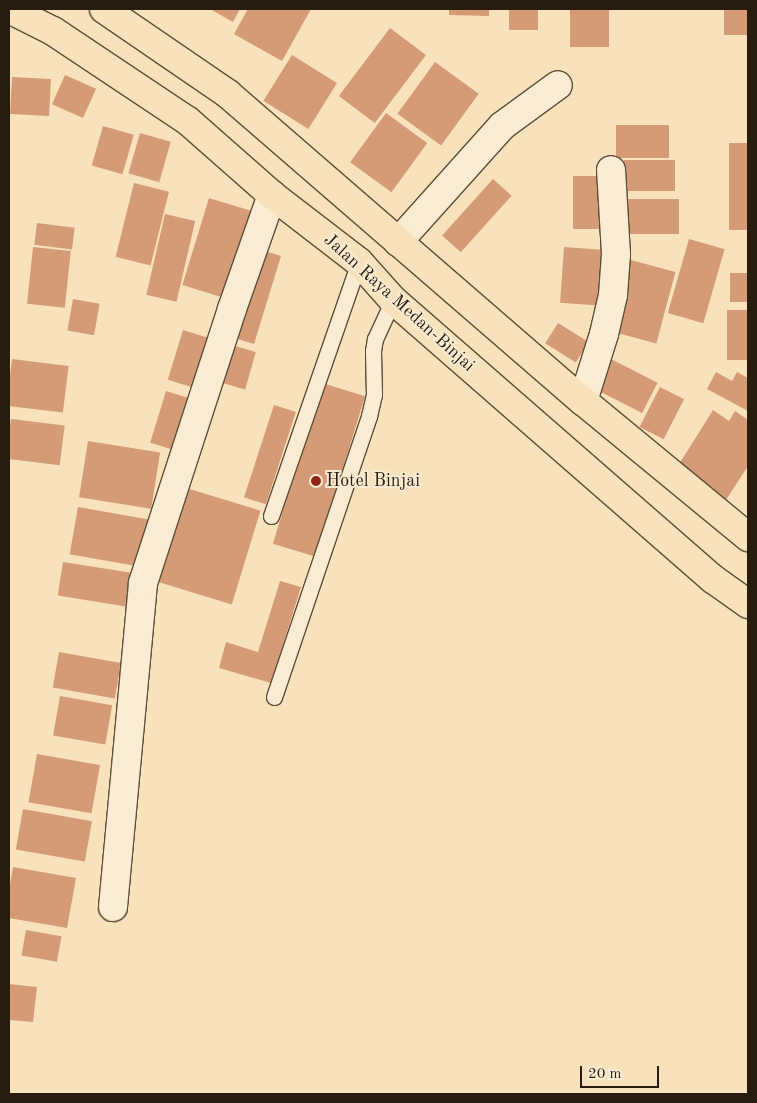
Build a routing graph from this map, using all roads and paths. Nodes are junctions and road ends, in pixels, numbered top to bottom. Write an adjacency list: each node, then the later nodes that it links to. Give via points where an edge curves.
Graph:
1 (9, 9): 5 (main road, Jalan Raya Medan-Binjai, via 53,30 188,121)
2 (104, 9): 6 (main road, via 228,94)
3 (558, 85): 6 (street, via 502,126)
4 (611, 170): 9 (street, via 616,254 613,295)
5 (272, 194): 7 (main road, Jalan Raya Medan-Binjai); 14 (street, via 144,583)
6 (398, 242): 9 (main road)
7 (359, 262): 8 (main road, Jalan Raya Medan-Binjai); 10 (lane)
8 (393, 300): 12 (main road, Jalan Raya Medan-Binjai, via 713,579); 13 (lane, via 374,345 374,396 369,416)
9 (583, 400): 11 (main road)
10 (272, 516)
11 (748, 538)
12 (748, 604)
13 (274, 697)
14 (113, 906)

